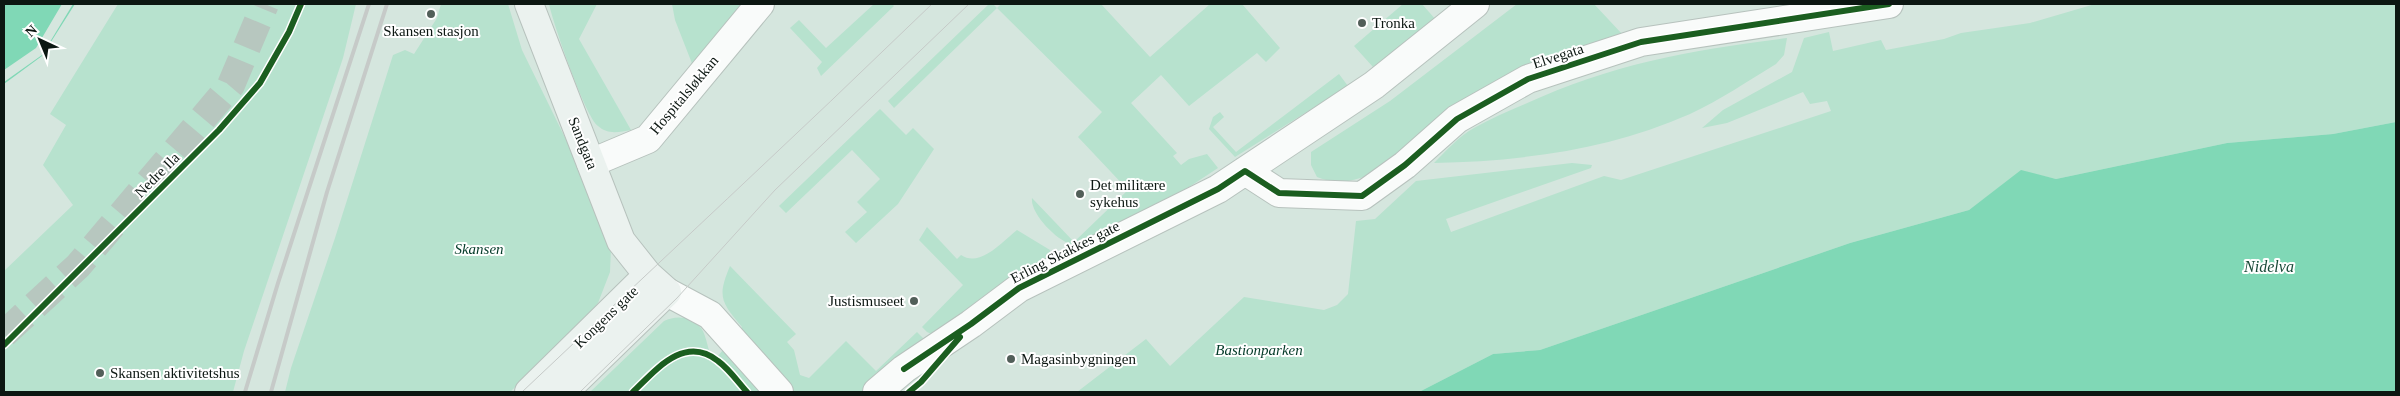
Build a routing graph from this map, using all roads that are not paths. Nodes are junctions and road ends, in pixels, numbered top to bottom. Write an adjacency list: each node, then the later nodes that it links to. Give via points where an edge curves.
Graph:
1 (529, 4): 5 (main road, Sandgata)
2 (760, 4): 5 (street, Hospitalsløkkan, via 648,138)
3 (1475, 4): 6 (street, Erling Skakkes gate, via 1374,85)
4 (1889, 4): 6 (street, Elvegata, via 1641,42 1528,79 1457,119 1405,165 1362,196 1279,193)
5 (591, 163): 7 (main road, Sandgata, via 621,241)
6 (1245, 171): 11 (street, Erling Skakkes gate, via 1218,189 1019,288 904,369)
7 (658, 283): 8 (main road, Kongens gate); 9 (main road, Kongens gate); 10 (street, via 710,316)
8 (528, 392)
9 (564, 392)
10 (779, 392)
11 (877, 392)

